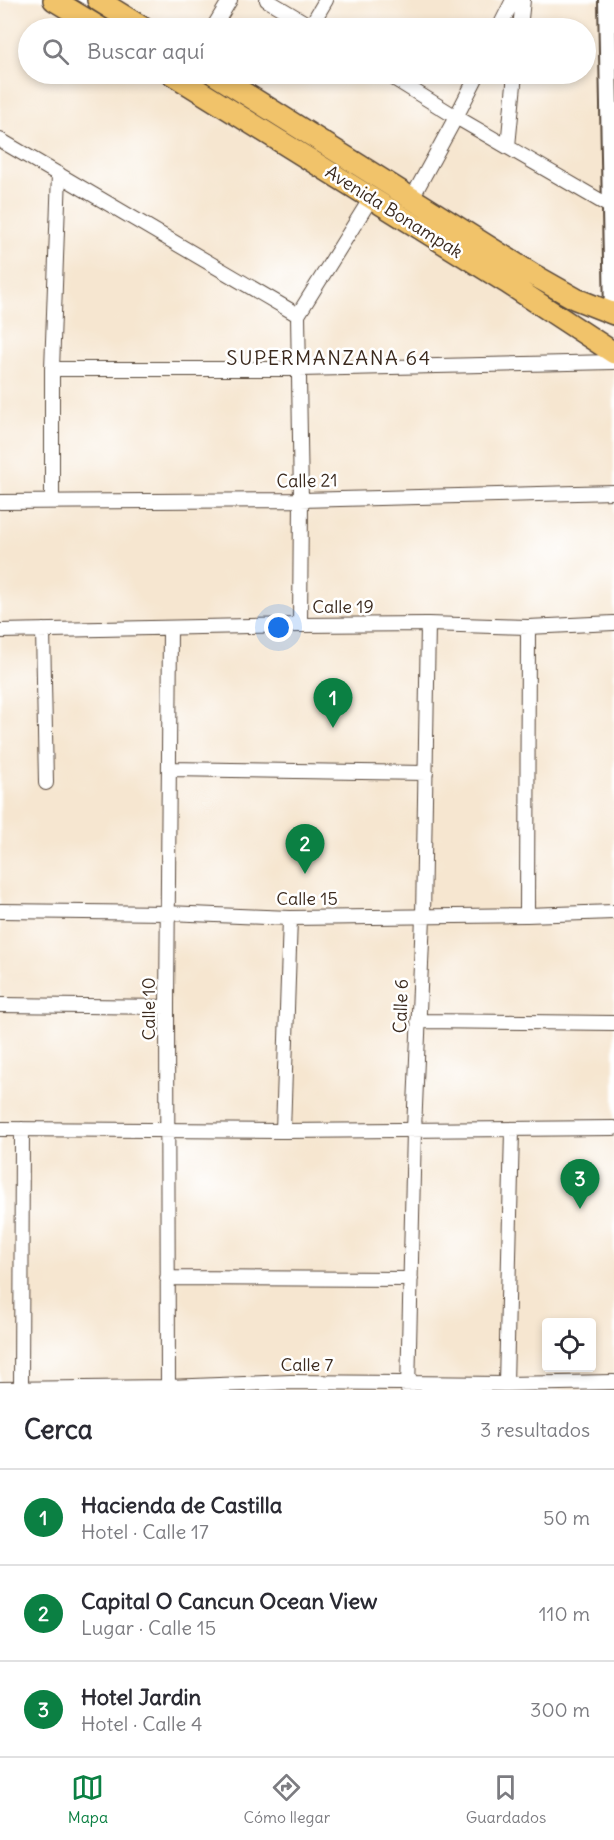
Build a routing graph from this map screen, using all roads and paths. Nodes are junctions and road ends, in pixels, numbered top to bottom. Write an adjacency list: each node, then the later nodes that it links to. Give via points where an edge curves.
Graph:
1 (54, 0): 9 (main road)
2 (98, 0): 10 (main road)
3 (230, 0): 11 (street)
4 (267, 0): 12 (street)
5 (326, 0): 13 (street)
6 (513, 0): 14 (street)
7 (523, 0): 15 (street)
8 (607, 0): 27 (street)
9 (84, 18)
10 (127, 18)
11 (219, 18)
12 (296, 18)
13 (317, 18)
14 (504, 18)
15 (521, 18)
16 (188, 84): 25 (main road, Avenida Bonampak)
17 (230, 84): 26 (main road, Avenida Bonampak)
18 (403, 84): 21 (street)
19 (473, 84): 21 (street)
20 (514, 84): 23 (street)
21 (456, 117): 23 (street); 26 (street)
22 (0, 140): 24 (street)
23 (508, 146): 27 (street)
24 (59, 174): 29 (street); 32 (street)
25 (371, 198): 29 (street); 30 (main road, Avenida Bonampak)
26 (412, 198): 28 (main road, Avenida Bonampak, via 558,289)
27 (611, 207): 28 (street)
28 (613, 314)
29 (298, 315): 33 (street)
30 (614, 353)
31 (614, 362): 33 (street)
32 (52, 369): 33 (street); 36 (street)
33 (299, 369): 35 (street)
34 (614, 492): 35 (street, Calle 21)
35 (301, 500): 36 (street, Calle 21); 40 (street)
36 (52, 501): 37 (street, Calle 21)
37 (0, 502)
38 (614, 623): 41 (street, Calle 19)
39 (428, 624): 40 (street, Calle 19); 41 (street, Calle 19); 46 (street, Calle 6)
40 (300, 625): 42 (street, Calle 19)
41 (528, 627): 51 (street)
42 (170, 629): 43 (street, Calle 19); 45 (street, Calle 10)
43 (43, 630): 44 (street, Calle 19); 47 (street)
44 (0, 631)
45 (170, 770): 46 (street); 50 (street, Calle 10)
46 (426, 773): 52 (street, Calle 6)
47 (46, 783)
48 (0, 911): 50 (street, Calle 15)
49 (614, 912): 51 (street, Calle 15)
50 (168, 913): 53 (street, Calle 15); 55 (street, Calle 10)
51 (526, 915): 52 (street, Calle 15)
52 (423, 917): 53 (street, Calle 15); 56 (street, Calle 6)
53 (290, 918): 64 (street)
54 (0, 1005): 55 (street)
55 (167, 1007): 61 (street, Calle 10)
56 (418, 1021): 57 (street); 62 (street, Calle 6)
57 (614, 1023)
58 (614, 1128): 63 (street)
59 (0, 1129): 60 (street)
60 (22, 1129): 61 (street); 73 (street)
61 (168, 1129): 64 (street); 65 (street, Calle 10)
62 (414, 1130): 63 (street); 64 (street); 66 (street, Calle 6)
63 (512, 1130): 68 (street)
64 (283, 1131)
65 (167, 1278): 66 (street); 71 (street, Calle 10)
66 (411, 1279): 70 (street, Calle 6)
67 (614, 1382): 68 (street, Calle 7)
68 (506, 1384): 70 (street, Calle 7)
69 (291, 1386): 70 (street, Calle 7); 71 (street, Calle 7)
70 (408, 1387)
71 (168, 1388): 73 (street, Calle 7)
72 (0, 1389): 73 (street, Calle 7)
73 (21, 1389)

